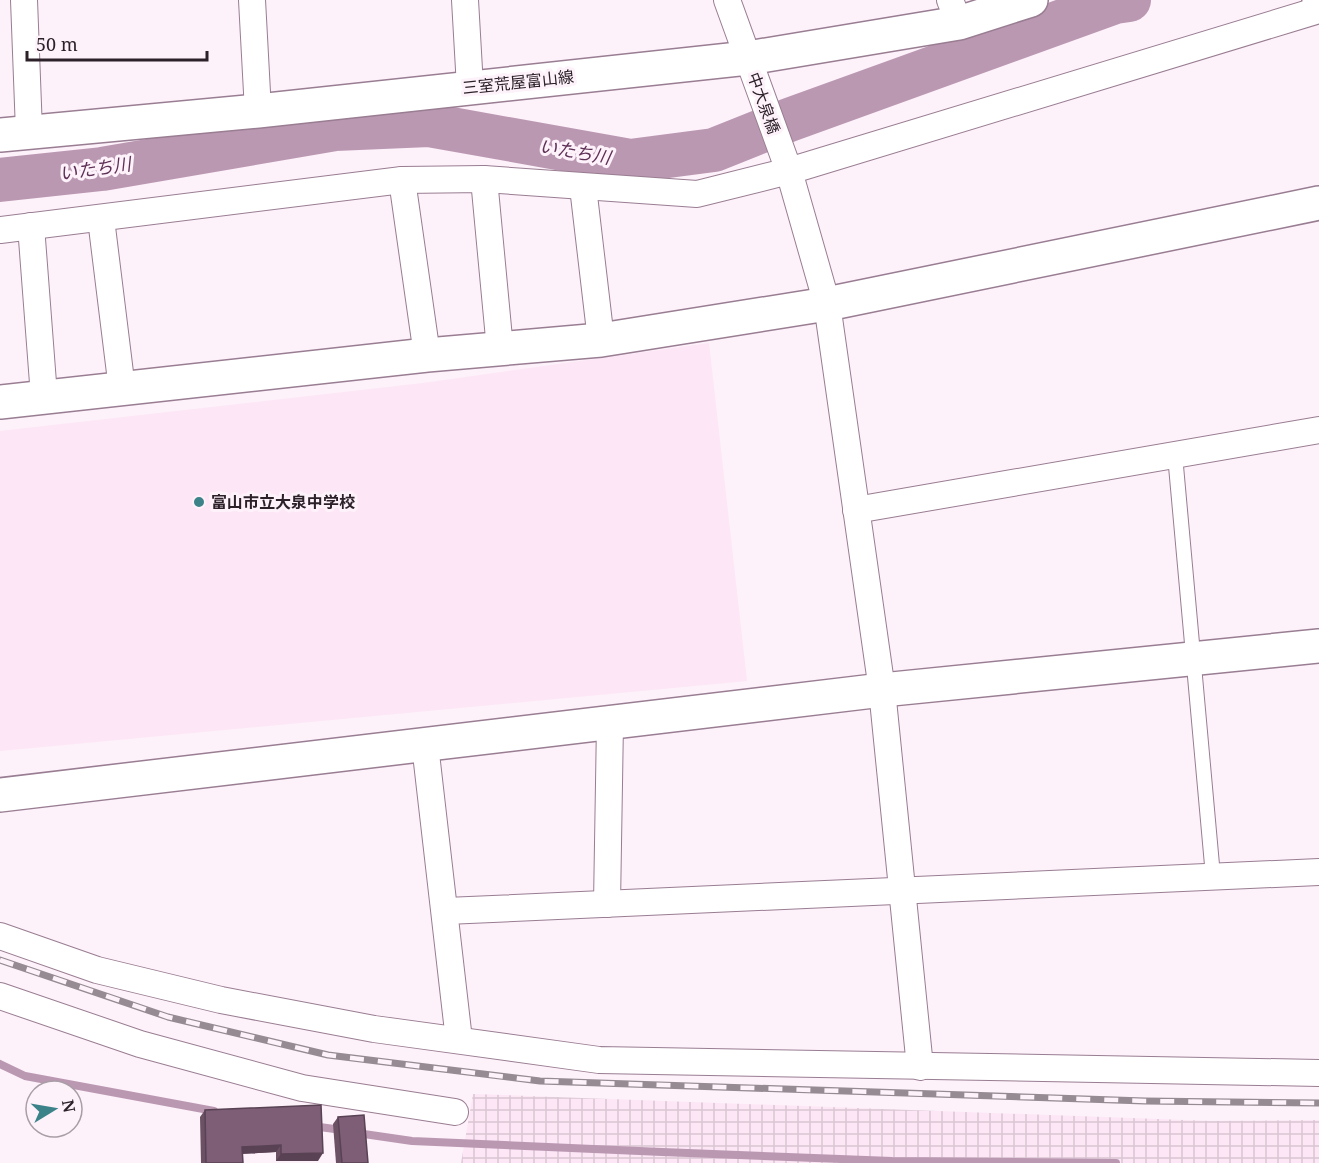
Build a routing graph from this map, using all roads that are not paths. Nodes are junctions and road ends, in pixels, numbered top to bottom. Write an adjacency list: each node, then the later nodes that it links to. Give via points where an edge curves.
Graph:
1 (24, 0): 11 (street)
2 (252, 0): 10 (street)
3 (465, 0): 9 (street)
4 (727, 0): 8 (street, 中大泉橋)
5 (1031, 0): 7 (street, 三室荒屋富山線)
6 (1319, 10): 12 (street)
7 (954, 11): 8 (street, 三室荒屋富山線)
8 (748, 58): 9 (street, 三室荒屋富山線); 12 (street, 中大泉橋)
9 (470, 87): 10 (street, 三室荒屋富山線)
10 (258, 111): 11 (street, 三室荒屋富山線)
11 (15, 133)
12 (785, 160): 15 (street, via 697,194); 20 (street, 中大泉橋)
13 (484, 179): 14 (street); 15 (street); 22 (street)
14 (402, 180): 17 (street); 23 (street)
15 (583, 187): 21 (street)
16 (1319, 203): 20 (street)
17 (101, 219): 18 (street); 24 (street)
18 (31, 226): 19 (street); 25 (street)
19 (0, 230)
20 (827, 304): 21 (street); 29 (street, 中大泉橋)
21 (601, 340): 22 (street)
22 (500, 349): 23 (street)
23 (427, 355): 24 (street)
24 (122, 389): 25 (street)
25 (44, 396): 26 (street)
26 (0, 402)
27 (1319, 430): 28 (street)
28 (1175, 455): 29 (street); 31 (lane)
29 (856, 510): 32 (street, 中大泉橋)
30 (1319, 646): 31 (street)
31 (1195, 657): 32 (street); 37 (lane)
32 (882, 690): 33 (street); 38 (street, 中大泉橋)
33 (610, 723): 34 (street); 39 (street)
34 (425, 745): 35 (street); 40 (street)
35 (0, 795)
36 (1319, 872): 37 (street)
37 (1213, 876): 38 (street)
38 (902, 891): 39 (street); 44 (street, 中大泉橋)
39 (607, 904): 40 (street)
40 (446, 911): 43 (street)
41 (0, 936): 43 (street, via 97,970 221,1000 374,1029)
42 (0, 996): 46 (street, via 140,1044 302,1088)
43 (459, 1040): 44 (street, via 599,1060)
44 (920, 1067): 45 (street)
45 (1319, 1073)
46 (455, 1112)

